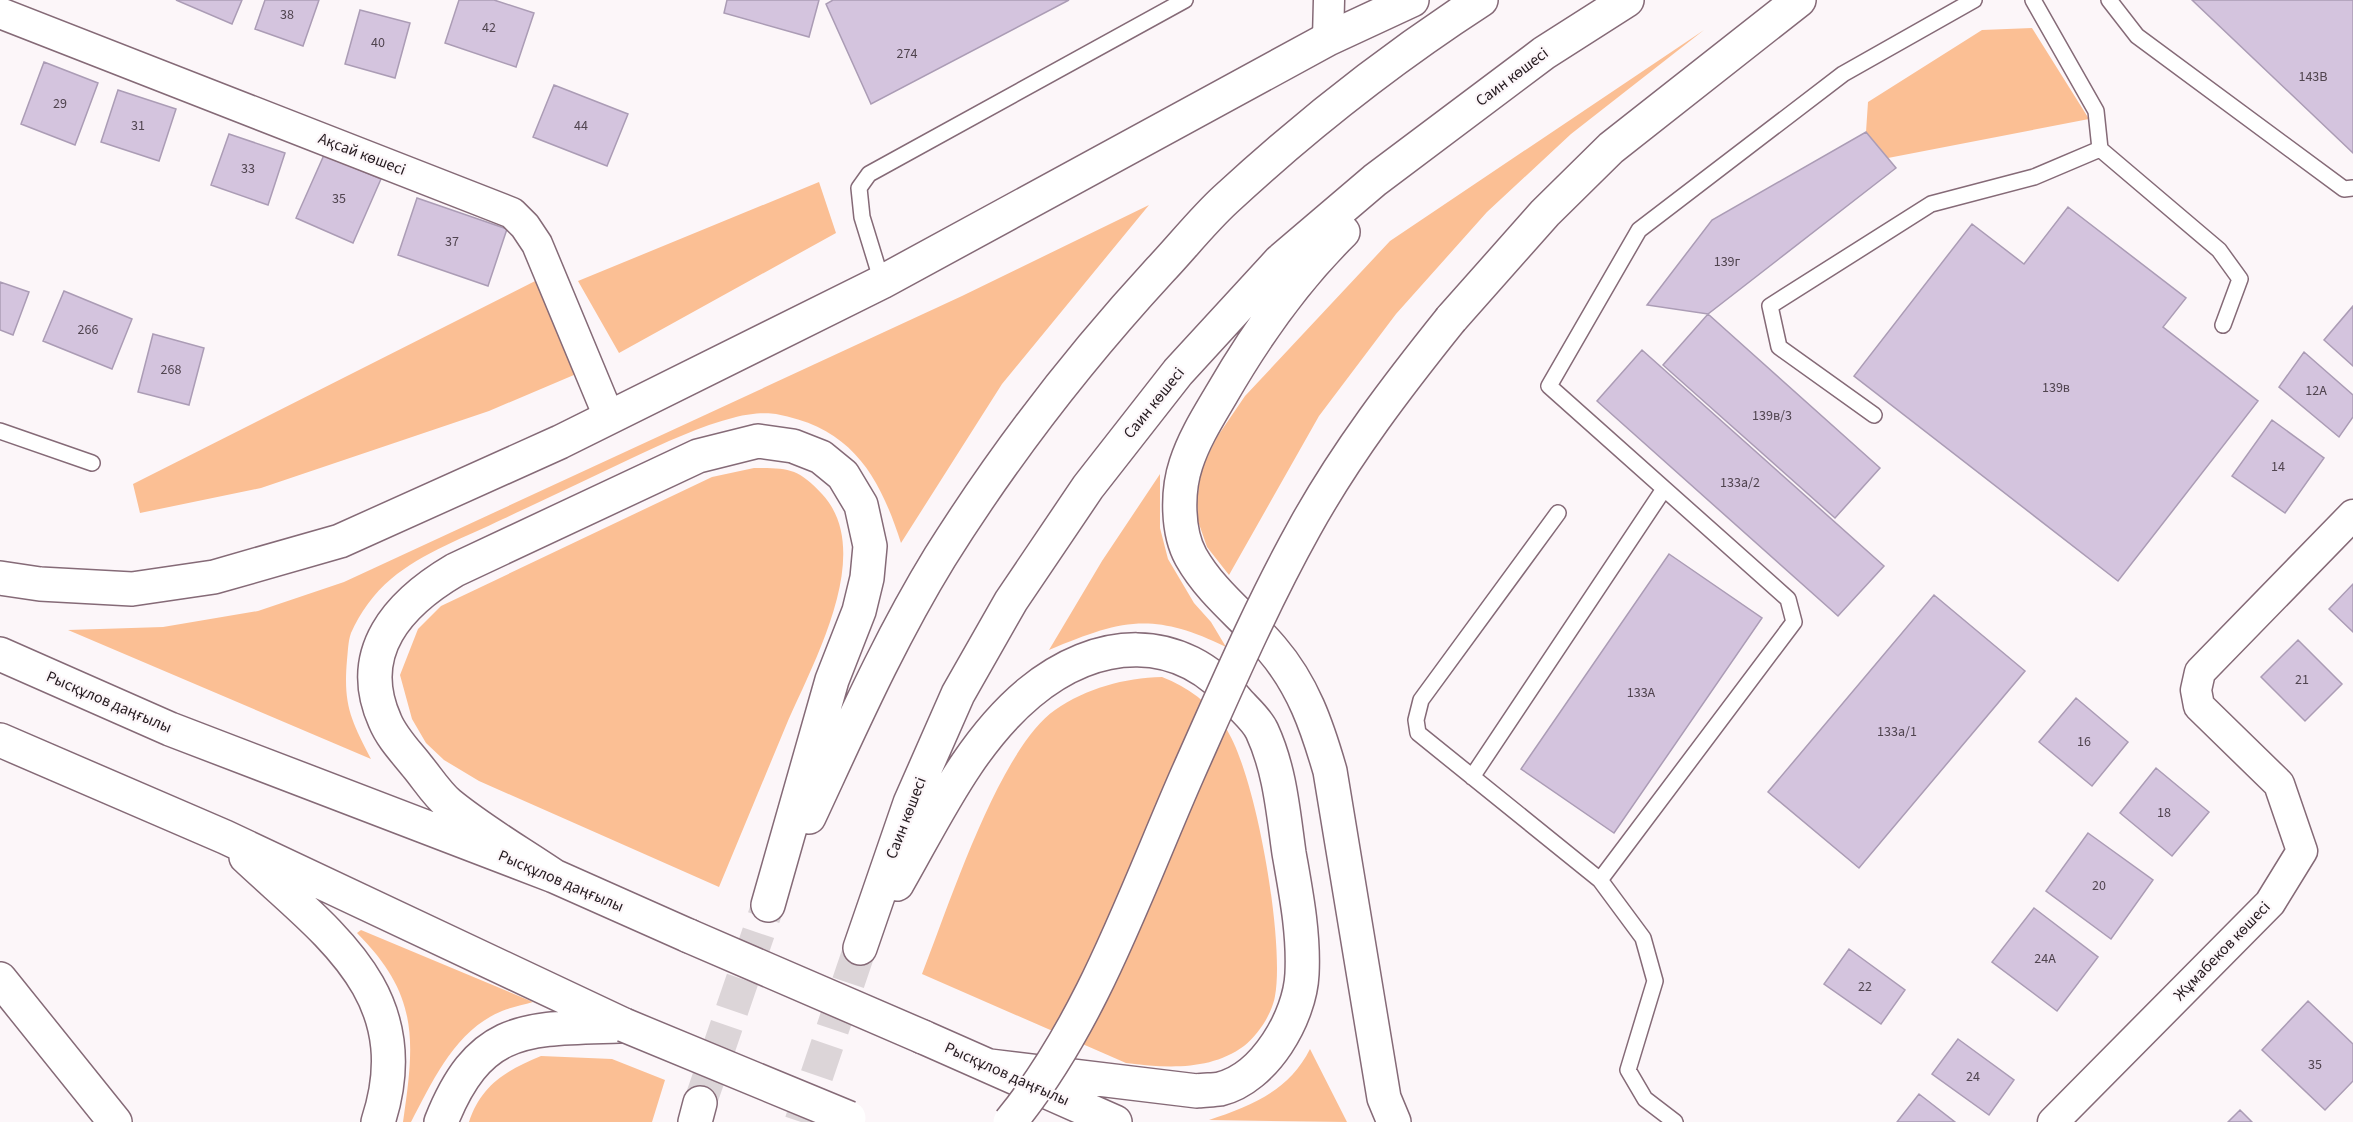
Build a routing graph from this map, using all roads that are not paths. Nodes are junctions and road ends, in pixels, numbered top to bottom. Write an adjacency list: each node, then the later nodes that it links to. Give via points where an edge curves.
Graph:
1 (1185, 0): 15 (lane, via 869,174 859,188 862,217)
2 (1329, 0): 11 (street)
3 (1412, 0): 11 (main road)
4 (1481, 0): 29 (main road, via 1410,46 1320,115 1224,201 1115,319 1026,431 940,558 886,652 768,905 832,680 867,578 870,546 861,505 843,475 821,458 793,446 758,441 698,456 425,587 397,614 380,644 375,669 385,721 448,803)
5 (1627, 0): 12 (main road, Саин көшесі, via 1544,53)
6 (1799, 0): 38 (main road, bridge, via 1611,148 1545,213 1451,319 1376,417 1306,526 1241,653 1089,996)
7 (1974, 0): 21 (lane, via 1843,74 1639,230 1549,386)
8 (2033, 0): 13 (lane, via 2096,111)
9 (2109, 0): 14 (lane, via 2137,36 2344,189)
10 (0, 13): 18 (street, Ақсай көшесі, via 512,213 537,244)
11 (1328, 39): 15 (main road)
12 (1457, 119): 33 (main road, Саин көшесі, via 1375,180 1280,261 1179,372 1088,487 1011,601 958,694 910,803 860,948 965,767 994,728 1029,693 1065,670 1105,652 1144,648 1180,656 1227,688 1260,728 1278,773 1302,928 1302,976 1290,1025 1267,1058 1246,1077 1222,1088 1197,1091); 40 (main road, via 1318,256 1248,348 1202,427 1185,465 1180,495 1182,528 1190,555 1209,584 1271,648 1296,681 1317,727 1330,771 1384,1098)
13 (2100, 149): 16 (lane, via 2219,250 2240,279); 17 (lane, via 2034,177 1931,204 1770,306 1779,347)
14 (2353, 188)
15 (882, 282): 18 (main road)
16 (2223, 325)
17 (1874, 415)
18 (609, 417): 24 (main road, via 340,541 214,577 132,589)
19 (0, 431): 20 (lane)
20 (92, 463)
21 (1664, 489): 27 (lane); 30 (lane, via 1788,599 1794,622)
22 (1558, 513): 27 (lane, via 1421,700 1416,720 1418,733)
23 (2353, 515): 42 (street, Жұмабеков көшесі, via 2200,672 2196,690 2199,706 2279,784 2302,851 2270,903)
24 (0, 578)
25 (0, 654): 29 (main road, Рысқұлов даңғылы, via 170,729)
26 (0, 740): 28 (main road)
27 (1472, 777): 30 (lane)
28 (225, 837): 32 (main road); 36 (main road, via 344,950 367,980 381,1011 387,1046 387,1076)
29 (554, 876): 33 (main road, Рысқұлов даңғылы, bridge)
30 (1600, 880): 41 (lane, via 1643,938 1655,981 1628,1070 1645,1099)
31 (0, 979): 35 (main road)
32 (624, 1025): 34 (main road, bridge); 37 (main road, via 529,1030 491,1046 466,1074)
33 (990, 1066): 39 (main road, Рысқұлов даңғылы)
34 (854, 1120)
35 (115, 1122)
36 (378, 1122)
37 (441, 1122)
38 (1010, 1122)
39 (1115, 1122)
40 (1394, 1122)
41 (1675, 1122)
42 (2053, 1122)

